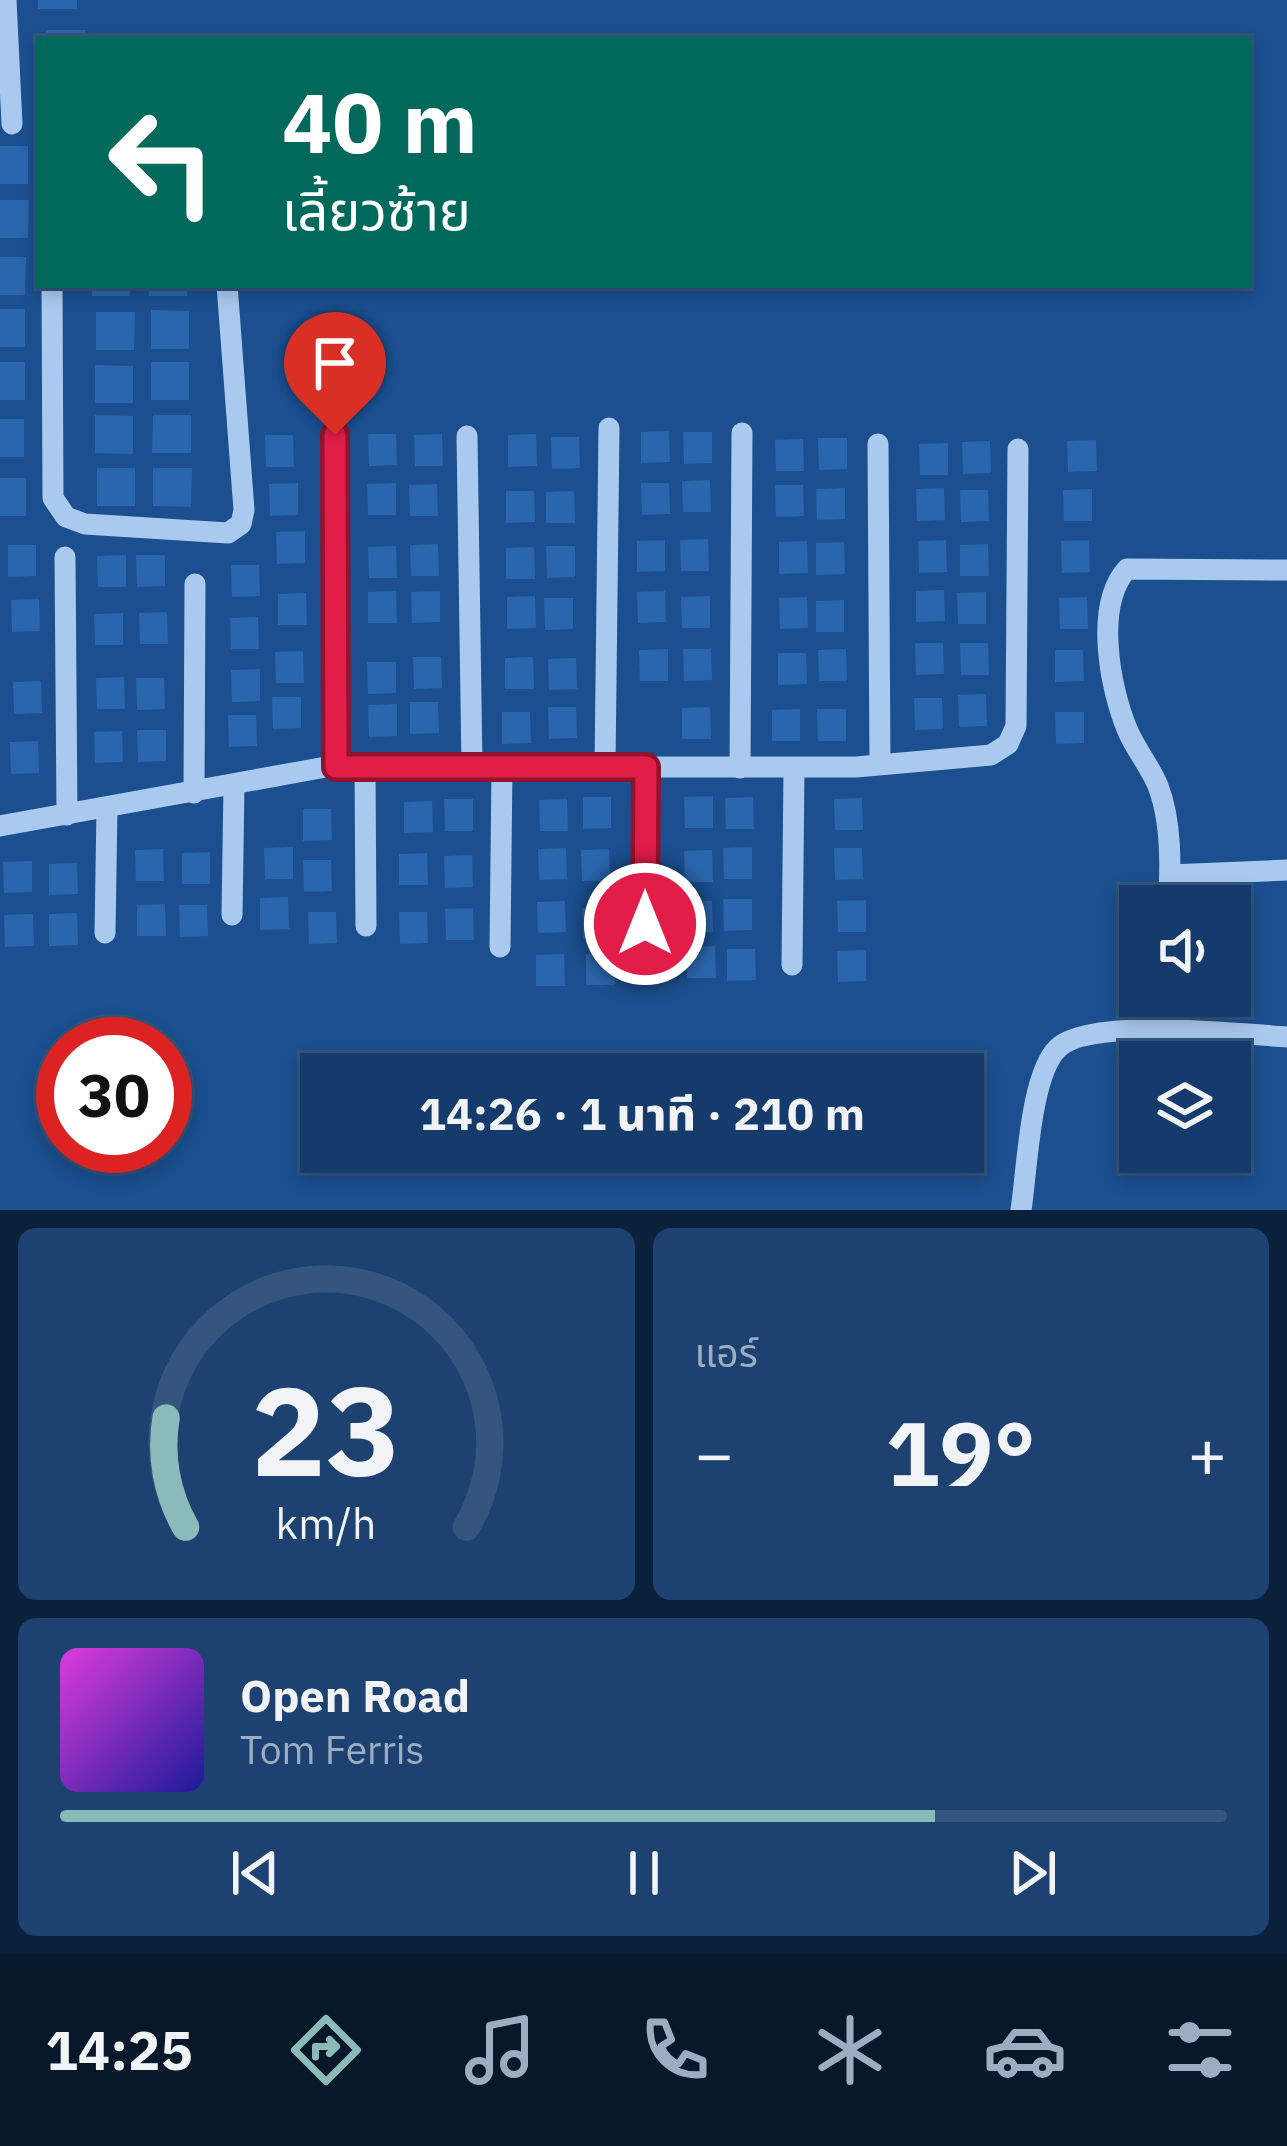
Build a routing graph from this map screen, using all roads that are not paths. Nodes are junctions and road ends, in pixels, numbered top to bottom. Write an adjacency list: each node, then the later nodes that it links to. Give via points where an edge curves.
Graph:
1 (6, 0): 3 (street)
2 (36, 123): 3 (street)
3 (6, 124)
4 (52, 288): 5 (street, via 53,498 66,517 228,533 244,510)
5 (227, 288)
6 (609, 428): 20 (street)
7 (742, 433): 22 (street)
8 (335, 435): 16 (street)
9 (467, 436): 18 (street)
10 (878, 444): 15 (street)
11 (1018, 449): 15 (street, via 1016,726 992,755)
12 (65, 557): 27 (street)
13 (1287, 570): 30 (street, via 1127,569 1117,580 1114,694 1159,789)
14 (195, 584): 25 (street)
15 (880, 765): 23 (street)
16 (336, 767): 17 (street); 24 (street)
17 (364, 767): 18 (street); 33 (street)
18 (472, 767): 19 (street)
19 (502, 767): 20 (street); 35 (street)
20 (605, 767): 21 (street)
21 (646, 767): 22 (street); 36 (street)
22 (740, 768): 23 (street)
23 (794, 768): 37 (street)
24 (234, 784): 25 (street); 32 (street)
25 (194, 793): 26 (street)
26 (107, 808): 27 (street); 34 (street)
27 (68, 815): 28 (street)
28 (0, 826)
29 (1287, 870): 30 (street)
30 (1170, 875): 31 (street)
31 (1169, 885)
32 (232, 915)
33 (366, 926)
34 (105, 933)
35 (500, 947)
36 (645, 963)
37 (792, 964)
38 (1163, 1017): 39 (street)
39 (1162, 1030): 40 (street); 41 (street, via 1081,1035 1057,1048 1043,1073)
40 (1287, 1037)
41 (1021, 1210)

